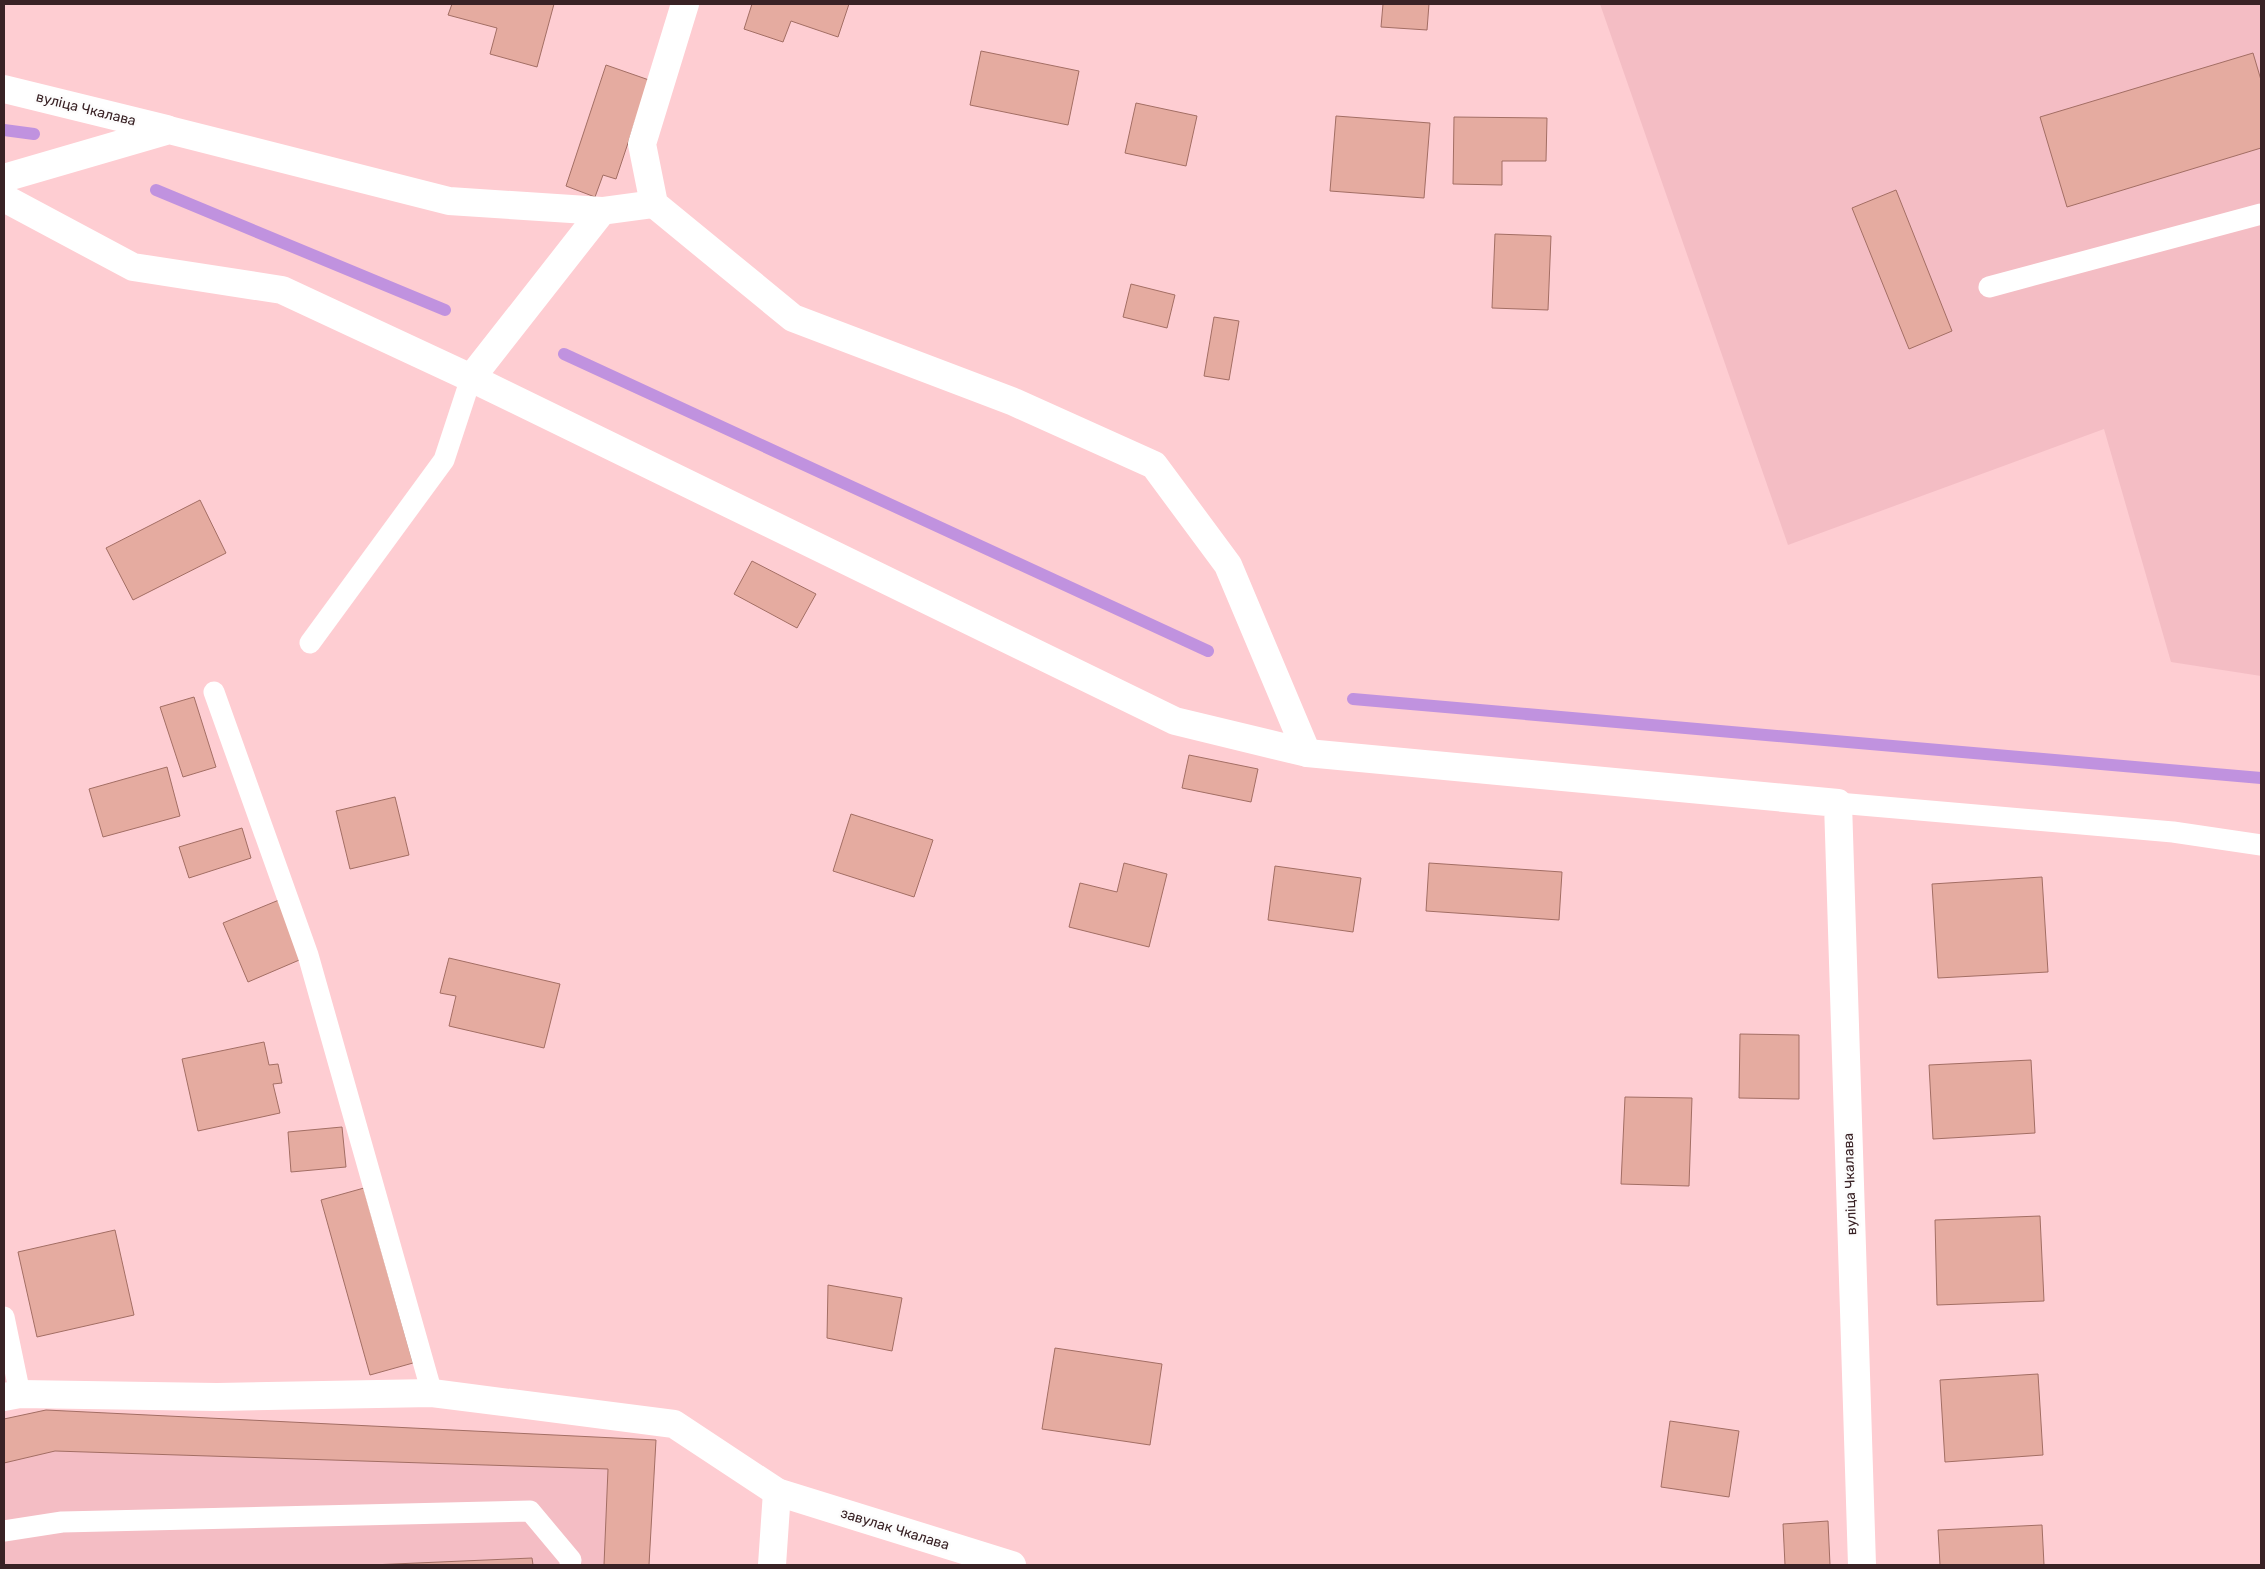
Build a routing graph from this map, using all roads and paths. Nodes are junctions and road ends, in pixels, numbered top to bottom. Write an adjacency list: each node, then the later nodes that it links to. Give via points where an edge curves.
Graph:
1 (685, 4): 6 (street, via 642,144)
2 (4, 89): 3 (street, вуліца Чкалава)
3 (169, 130): 4 (street); 7 (street, вуліца Чкалава, via 449,200)
4 (4, 178)
5 (4, 198): 10 (street, via 133,267 282,290)
6 (654, 204): 7 (street, вуліца Чкалава); 13 (street, via 793,318 1014,402 1154,465 1228,565)
7 (602, 211): 10 (street)
8 (2261, 214): 9 (lane)
9 (1989, 288)
10 (471, 378): 11 (lane, via 444,460); 13 (street, via 1175,721)
11 (310, 643)
12 (214, 692): 17 (lane, via 308,955)
13 (1307, 753): 14 (street)
14 (1838, 803): 15 (lane, via 2172,832); 24 (street, вуліца Чкалава)
15 (2261, 845)
16 (4, 1317): 18 (lane)
17 (432, 1393): 18 (street, завулак Чкалава); 19 (street, завулак Чкалава, via 674,1424)
18 (12, 1396)
19 (777, 1492): 22 (street); 23 (street, завулак Чкалава)
20 (4, 1531): 21 (lane, via 62,1522 530,1511 571,1560)
21 (570, 1565)
22 (772, 1565)
23 (1012, 1565)
24 (1862, 1565)

